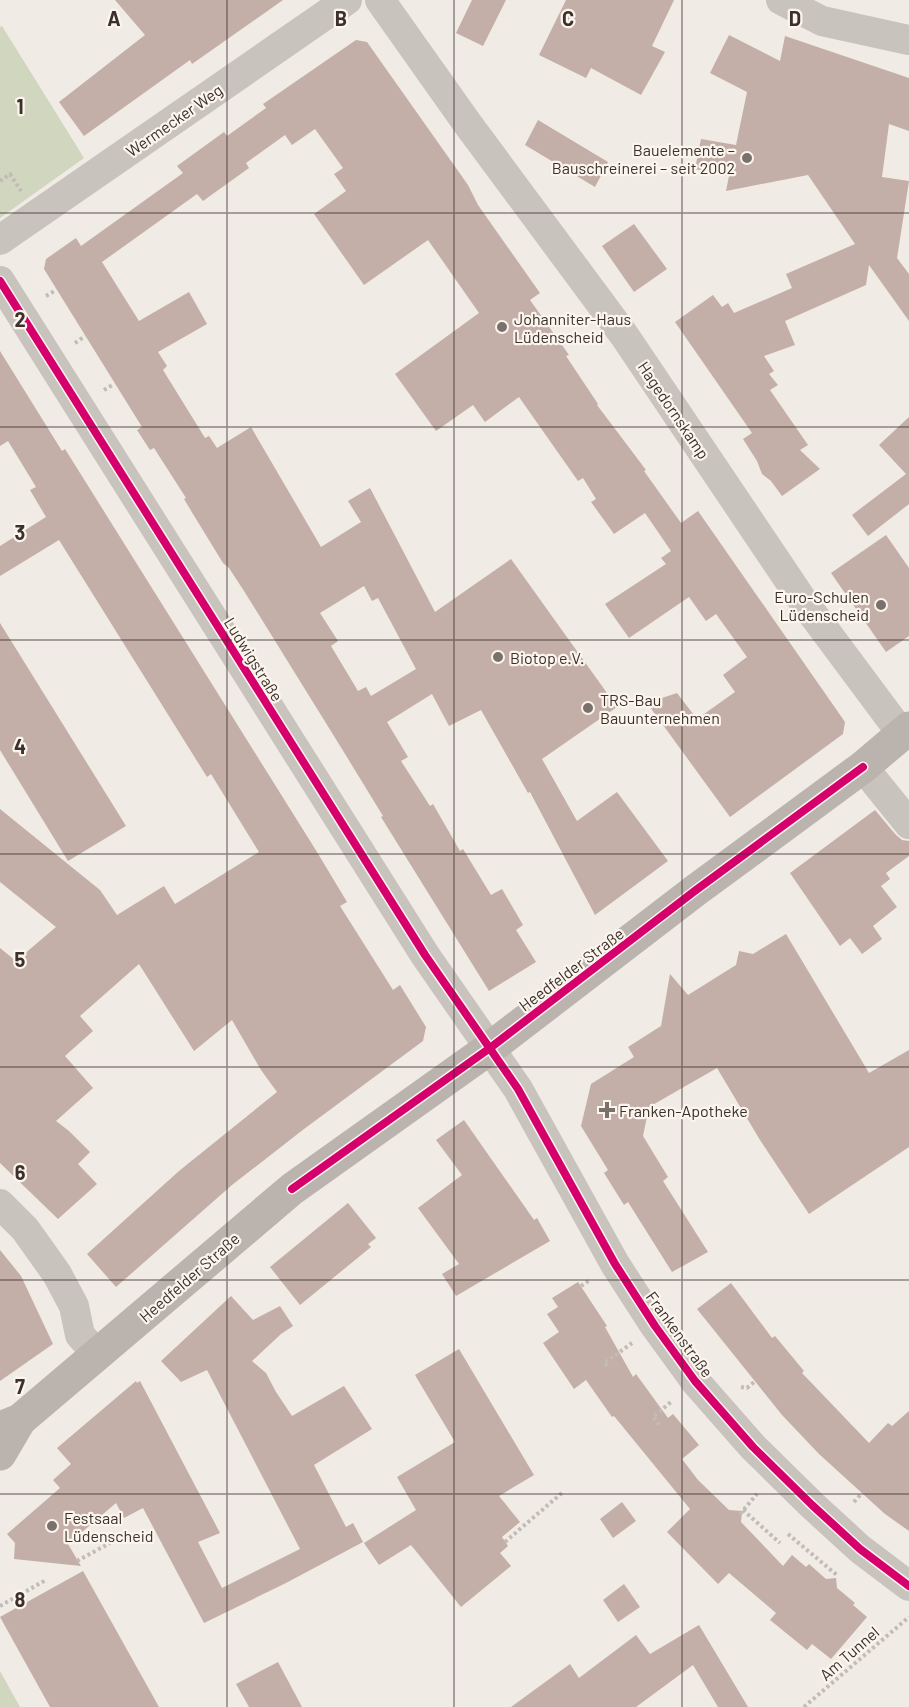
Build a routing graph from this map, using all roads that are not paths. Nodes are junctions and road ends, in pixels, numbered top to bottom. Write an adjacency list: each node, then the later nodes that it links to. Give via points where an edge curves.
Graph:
1 (347, 0): 5 (street, Wermecker Weg)
2 (381, 0): 7 (street, Hagedornskamp, via 624,334 803,601)
3 (781, 0): 4 (street, via 822,21)
4 (909, 40)
5 (0, 240)
6 (0, 281): 10 (street, Ludwigstraße, via 425,955)
7 (905, 731): 8 (main road, Heedfelder Straße)
8 (863, 767): 9 (street); 10 (main road, Heedfelder Straße)
9 (909, 824)
10 (490, 1048): 12 (main road, Heedfelder Straße, via 292,1189); 15 (street, Frankenstraße, via 532,1111 615,1264 695,1381 812,1506)
11 (0, 1204): 12 (street, via 25,1229 57,1274 74,1306 80,1335)
12 (98, 1354): 13 (main road, Heedfelder Straße)
13 (10, 1424): 14 (main road, Heedfelder Straße)
14 (0, 1454)
15 (909, 1586)

